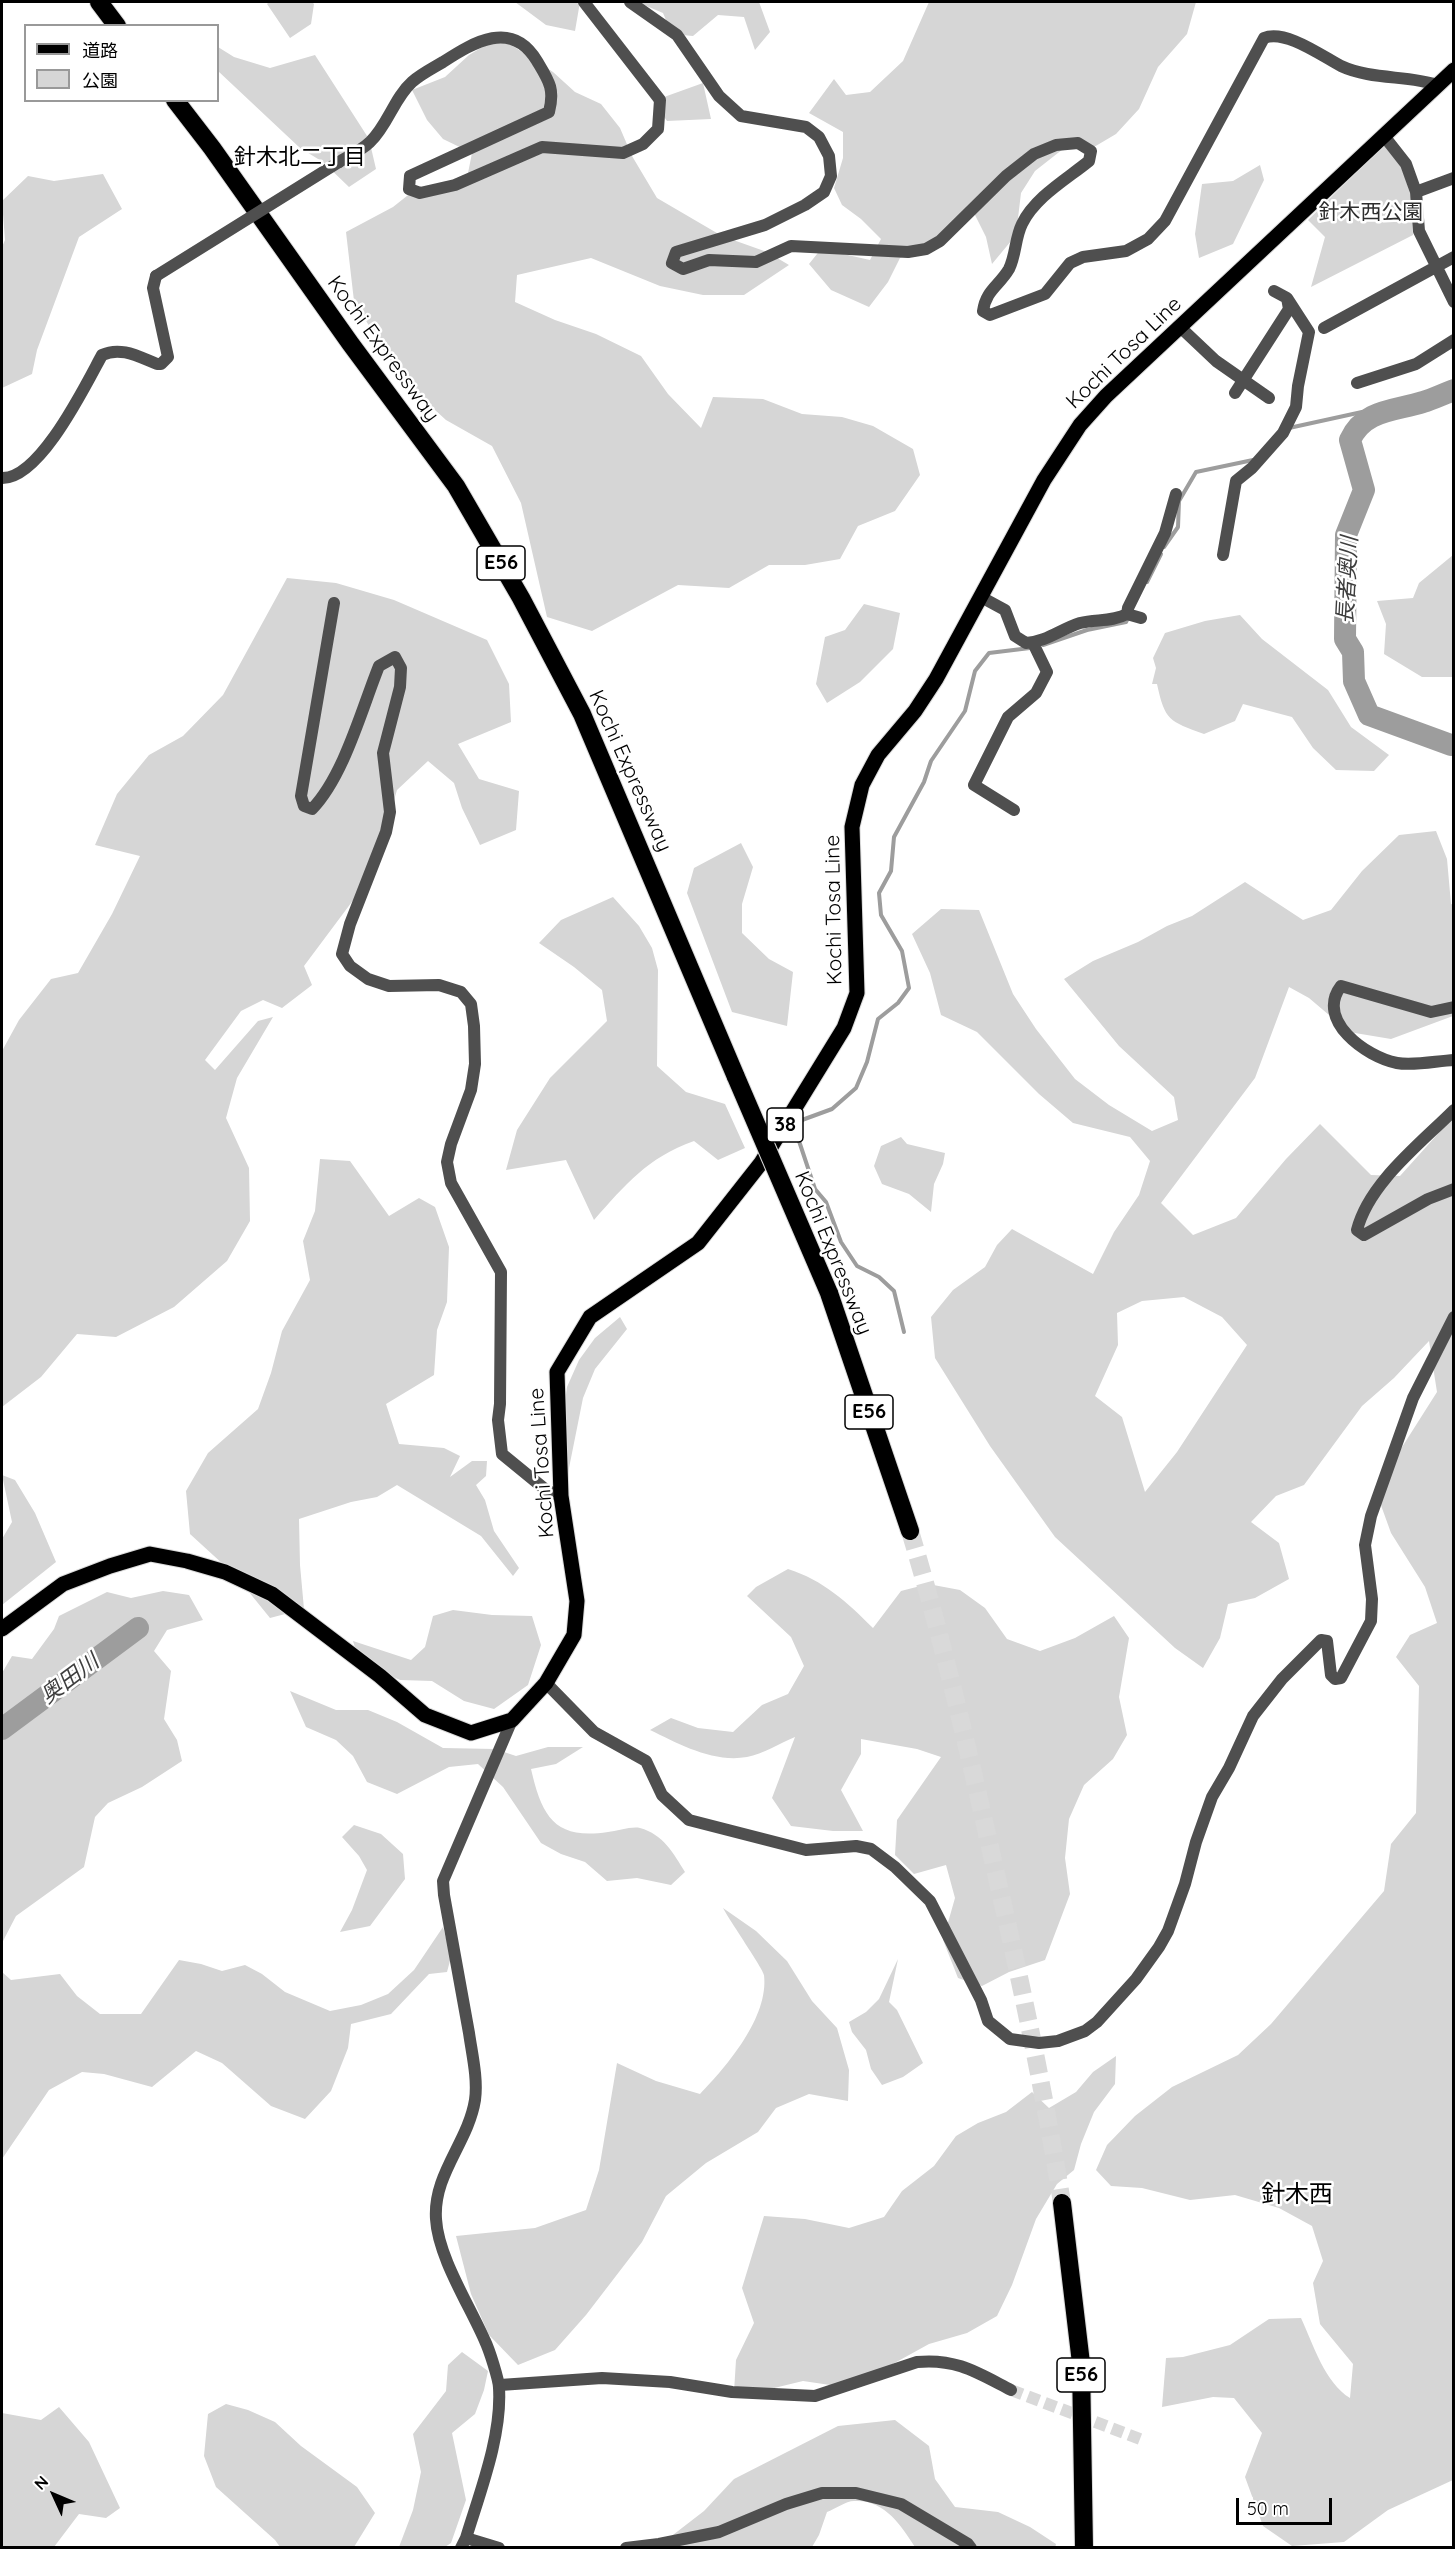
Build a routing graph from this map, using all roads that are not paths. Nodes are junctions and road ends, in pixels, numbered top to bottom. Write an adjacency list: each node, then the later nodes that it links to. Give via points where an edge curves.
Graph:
1 (99, 2): 4 (highway)
2 (584, 2): 23 (street, bridge, via 660,100 657,129 643,144 623,153 542,147 455,185 420,193 408,189 410,176 549,112 553,96 549,80 534,56 515,39 487,38 465,48 413,82 369,144 156,276 153,288 168,357 157,364 126,352 109,351 102,355 51,441 24,471 12,478)
3 (630, 2): 6 (street, via 676,35 719,96 741,116 806,127 819,137 829,156 831,176 824,192 765,225 676,252 672,263 683,269 709,260 756,262 791,246 908,252 926,249 940,241 1034,154 1056,145 1078,143 1091,151 1089,161 1064,179 1022,224 1010,268 985,298 983,311 990,315 1045,294 1070,263 1083,257 1126,251 1148,239 1165,221 1264,38 1271,35 1288,40 1362,73 1419,78)
4 (116, 24)
5 (1454, 70): 6 (main road, Kochi Tosa Line / 38)
6 (1438, 85): 8 (main road, Kochi Tosa Line / 38)
7 (177, 102): 38 (highway, Kochi Expressway / E56, bridge, via 456,486 582,714 829,1293)
8 (1384, 136): 10 (street, via 1406,164); 16 (main road, Kochi Tosa Line / 38)
9 (1454, 178): 10 (street)
10 (1416, 192): 12 (street, via 1419,231)
11 (1454, 257): 12 (street)
12 (1435, 267): 15 (street); 17 (street)
13 (1274, 291): 14 (street)
14 (1287, 298): 19 (street, via 1289,309); 25 (street, via 1309,332 1296,407 1284,429 1236,481)
15 (1454, 302)
16 (1180, 327): 19 (street); 26 (main road, Kochi Tosa Line / 38, via 1080,425 1044,480)
17 (1324, 328)
18 (1454, 340): 20 (street, via 1416,364)
19 (1243, 380): 21 (street); 22 (street)
20 (1358, 383)
21 (1235, 393)
22 (1269, 398)
23 (2, 478)
24 (1176, 494): 28 (street, via 1165,533)
25 (1222, 555)
26 (981, 597): 30 (street, via 1005,610 1015,636); 37 (main road, Kochi Tosa Line / 38, via 936,679 878,755 862,784 852,827 857,993 844,1028 761,1163 698,1243 590,1317 557,1372)
27 (334, 603): 37 (street, via 301,796 304,806 312,808 324,796 379,666 394,657 401,669 400,687 383,753 390,812 342,954 350,966 368,979 389,986 439,985 461,992 471,1004 475,1064 471,1090 447,1162 451,1183 501,1272 498,1420 502,1454 546,1490)
28 (1127, 614): 29 (street); 30 (street, via 1077,624)
29 (1141, 618)
30 (1036, 649): 31 (street, via 1047,672 1036,693 1008,717 974,785)
31 (1014, 810)
32 (1454, 1007): 33 (street, via 1431,1012 1341,986 1334,995 1333,1014 1360,1047 1373,1054 1398,1063)
33 (1454, 1060)
34 (1454, 1110): 35 (street, via 1381,1184 1361,1215 1357,1230 1364,1235)
35 (1454, 1189)
36 (1454, 1317): 40 (street, via 1413,1398 1371,1516 1365,1545 1371,1621 1341,1678 1331,1676 1327,1641 1321,1640 1282,1679 1253,1716 1212,1797 1168,1931 1136,1979 1085,2031 1048,2042 1010,2039 988,2020 930,1901 895,1867 871,1849 856,1846 806,1850 689,1820 663,1795 646,1761 594,1732)
37 (561, 1496): 40 (main road, Kochi Tosa Line / 38, via 577,1601 574,1635)
38 (910, 1531)
39 (2, 1629): 41 (main road, Kochi Tosa Line / 38, via 63,1584 150,1554 225,1572 272,1594 425,1715 471,1733)
40 (546, 1683): 41 (main road, Kochi Tosa Line / 38)
41 (512, 1720): 43 (street, via 443,1881 474,2067 475,2097 472,2118 444,2171 436,2197 436,2222 442,2246 486,2342)
42 (1062, 2204): 49 (highway, E56, via 1081,2363)
43 (500, 2385): 44 (street, via 602,2378 670,2382 732,2392 815,2396 928,2361 964,2365); 45 (street, via 491,2451)
44 (1011, 2390)
45 (464, 2543): 46 (street)
46 (499, 2547)
47 (626, 2547): 48 (street, via 719,2532 822,2493 856,2493 901,2504)
48 (970, 2547)
49 (1084, 2547)

